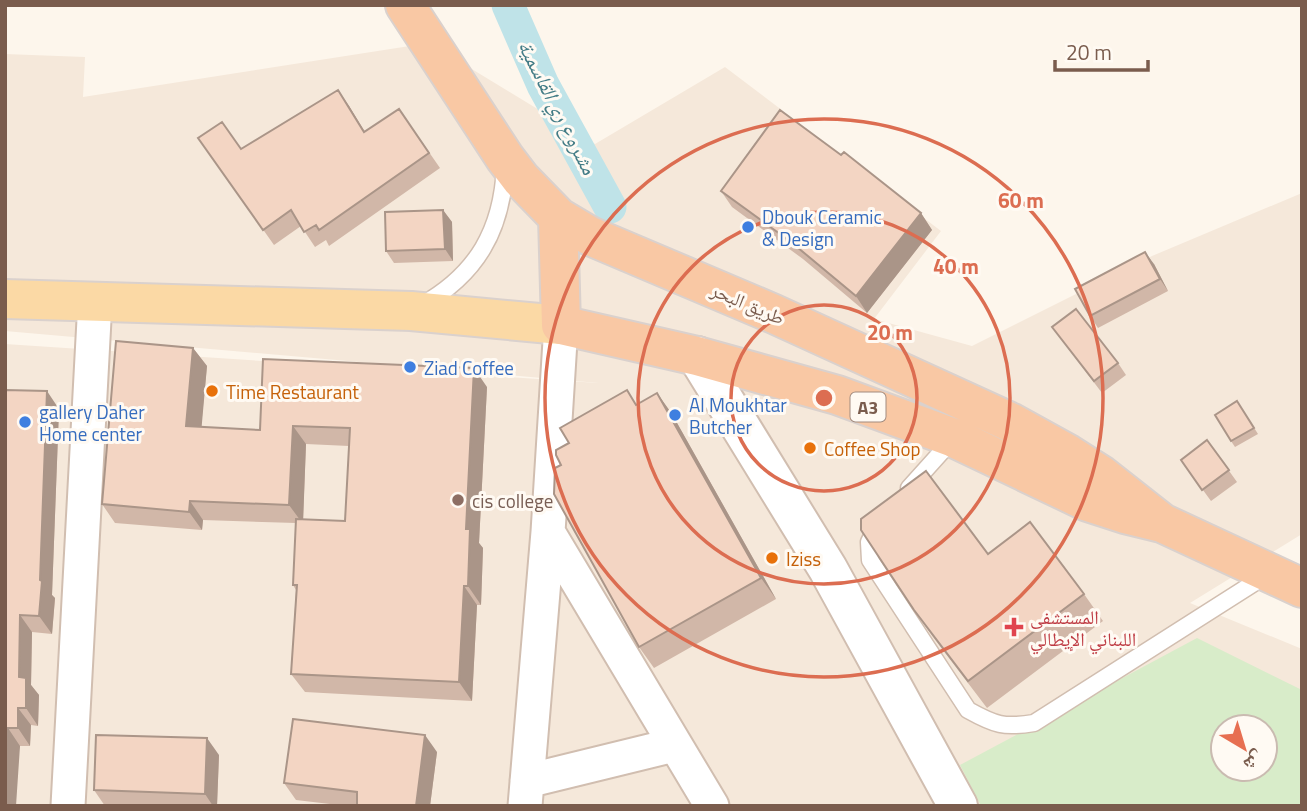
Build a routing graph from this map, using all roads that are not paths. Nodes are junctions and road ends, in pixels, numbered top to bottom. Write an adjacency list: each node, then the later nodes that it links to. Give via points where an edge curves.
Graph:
1 (405, 5): 2 (highway, طريق البحر / A3)
2 (505, 158): 3 (highway, طريق البحر / A3); 6 (lane, via 503,197 492,233 472,266 444,292)
3 (558, 217): 7 (highway); 12 (highway, طريق البحر / A3, via 590,236 775,314 1010,422 1101,475)
4 (5, 299): 5 (main road)
5 (95, 301): 6 (main road); 17 (street)
6 (411, 311): 7 (main road)
7 (561, 325): 8 (highway, طريق البحر / A3); 13 (street)
8 (697, 356): 9 (highway, طريق البحر / A3, via 837,395); 19 (street, via 828,569)
9 (954, 438): 10 (lane); 12 (highway, طريق البحر / A3, via 1088,502)
10 (903, 496)
11 (886, 515): 14 (lane, via 869,542 870,560 968,710 1008,727 1034,723)
12 (1162, 523): 14 (highway, طريق البحر / A3)
13 (548, 532): 15 (street); 16 (street)
14 (1286, 580)
15 (674, 745): 16 (street); 18 (street)
16 (526, 793)
17 (68, 806)
18 (712, 806)
19 (958, 806)

